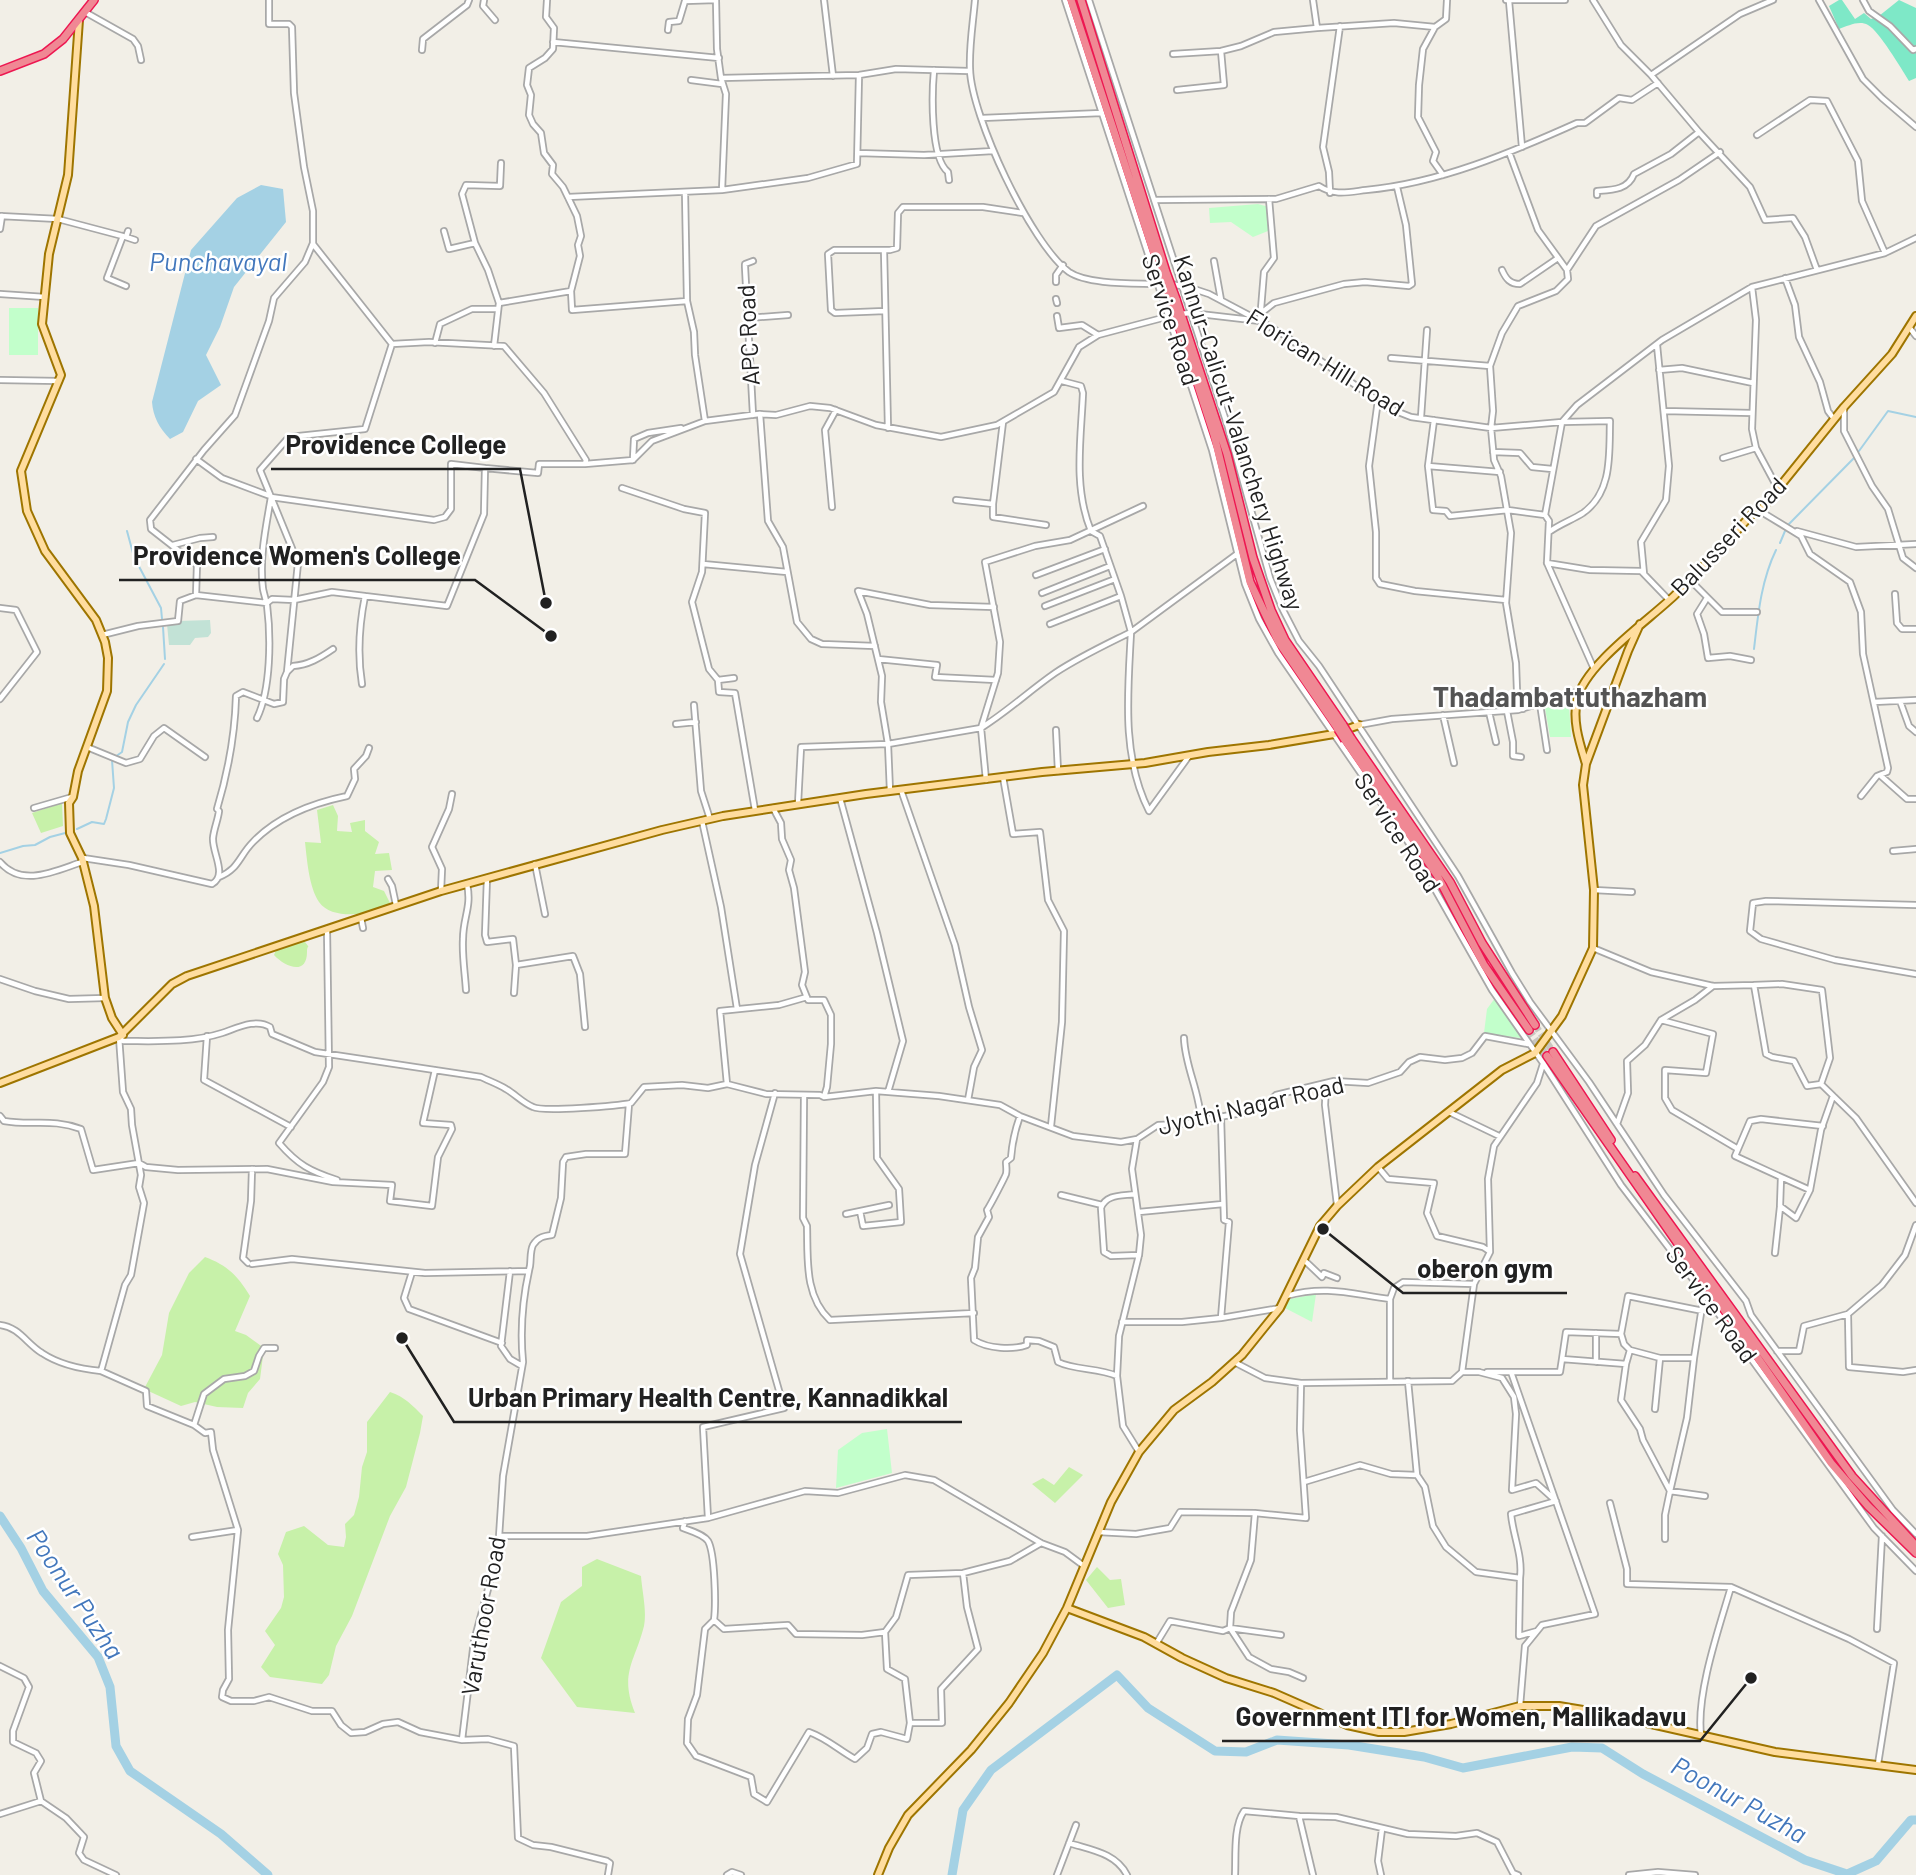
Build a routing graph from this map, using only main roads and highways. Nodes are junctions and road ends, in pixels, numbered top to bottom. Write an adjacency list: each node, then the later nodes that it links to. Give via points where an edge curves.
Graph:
1 (94, 0): 4 (highway)
2 (1071, 0): 6 (highway)
3 (1081, 0): 6 (highway, Kannur-Calicut-Valanchery Highway)
4 (81, 15): 5 (highway, via 44,54); 13 (main road, via 68,175 49,254 41,324 61,375 21,471 27,511 45,551 96,620 108,658 107,691 69,803 70,833 94,906 105,998)
5 (0, 71)
6 (1164, 274): 10 (highway, Kannur-Calicut-Valanchery Highway, bridge, via 1227,454 1270,610)
7 (1916, 316): 8 (main road, Balusseri Road, via 1892,354 1760,510)
8 (1640, 624): 11 (main road); 11 (main road, Balusseri Road, via 1579,691 1577,732)
9 (1359, 725): 10 (main road)
10 (1338, 730): 12 (highway, Kannur-Calicut-Valanchery Highway, bridge, via 1450,882); 13 (main road, via 1134,764 773,807 534,863 187,976 172,984)
11 (1586, 764): 17 (main road, via 1583,785 1594,890 1592,948 1562,1016 1535,1053 1502,1070 1378,1167 1320,1226 1280,1308 1236,1363 1174,1410 1139,1452 1123,1477)
12 (1532, 1027)
13 (121, 1036): 14 (main road)
14 (0, 1083)
15 (1916, 1546): 16 (highway, via 1852,1476 1548,1057 1831,1463)
16 (1916, 1553)
17 (1067, 1608): 18 (main road, via 1347,1726 1404,1732 1520,1706 1559,1706 1775,1752); 19 (main road, via 1009,1703 908,1815)
18 (1916, 1770)
19 (878, 1875)

